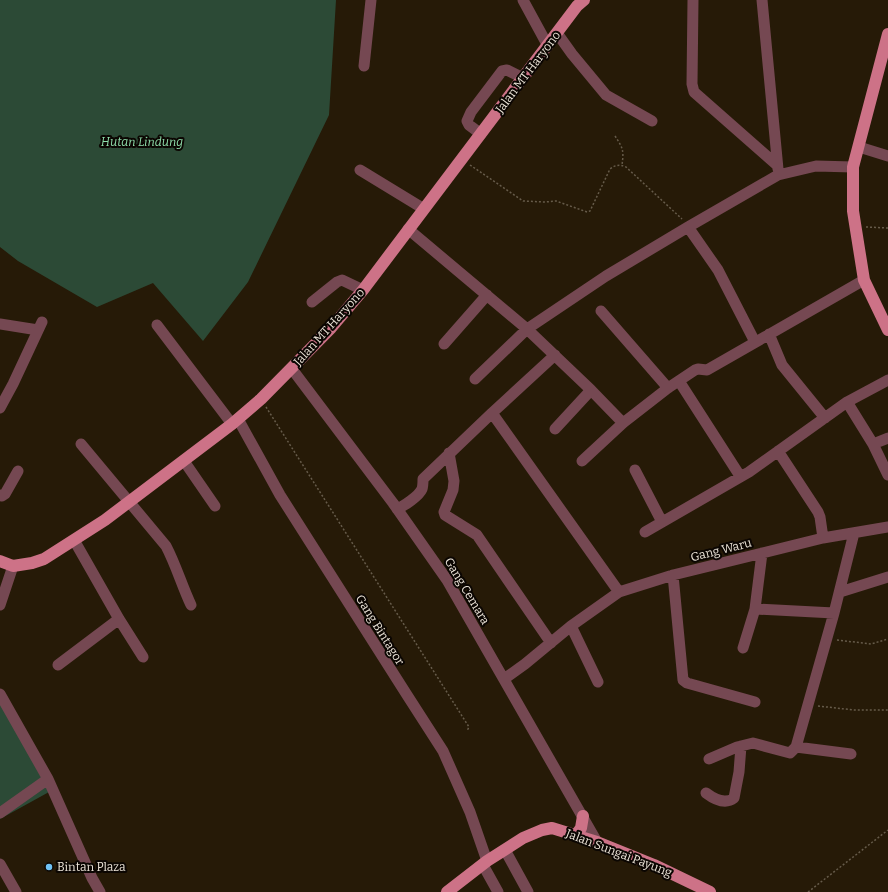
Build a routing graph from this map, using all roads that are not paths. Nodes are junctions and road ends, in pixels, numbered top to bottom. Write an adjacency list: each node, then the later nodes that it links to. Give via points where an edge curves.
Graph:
1 (371, 0): 9 (street)
2 (523, 0): 8 (street)
3 (693, 0): 17 (street, via 694,92)
4 (762, 0): 17 (street)
5 (578, 2): 6 (main road, Jalan MT Haryono)
6 (557, 33): 8 (main road, Jalan MT Haryono); 11 (street, via 606,96)
7 (888, 34): 13 (main road)
8 (548, 46): 10 (main road, Jalan MT Haryono)
9 (364, 66)
10 (523, 78): 12 (main road, Jalan MT Haryono); 12 (street, via 507,70 502,71 471,112 467,121)
11 (652, 120)
12 (481, 134): 18 (main road, Jalan MT Haryono)
13 (859, 147): 14 (street); 15 (main road)
14 (888, 156)
15 (853, 167): 17 (street, via 816,166); 21 (main road, via 853,211)
16 (360, 170): 18 (street)
17 (778, 170): 19 (street)
18 (424, 209): 20 (main road, Jalan MT Haryono)
19 (688, 227): 28 (street, via 606,276); 31 (street, via 718,270)
20 (408, 229): 22 (main road, Jalan MT Haryono); 23 (street)
21 (864, 280): 29 (main road); 30 (street)
22 (363, 290): 24 (street, via 342,280); 34 (main road, Jalan MT Haryono, via 332,328)
23 (487, 296): 28 (street); 32 (street)
24 (312, 302)
25 (601, 311): 38 (street)
26 (0, 324): 41 (street, via 40,326)
27 (157, 325): 44 (street, Gang Bintagor)
28 (527, 329): 33 (street); 35 (street)
29 (888, 330)
30 (769, 334): 31 (street); 43 (street, via 782,365)
31 (755, 342): 37 (street, via 707,370 697,369)
32 (444, 344)
33 (555, 355): 39 (street); 42 (street)
34 (292, 369): 44 (main road, Jalan MT Haryono); 61 (street, Gang Cemara)
35 (475, 379)
36 (888, 380): 40 (street)
37 (679, 381): 38 (street); 57 (street)
38 (668, 388): 45 (street)
39 (591, 390): 45 (street); 46 (street)
40 (847, 402): 43 (street); 49 (street)
41 (0, 408)
42 (492, 413): 51 (street); 73 (street)
43 (825, 418): 50 (street)
44 (235, 421): 52 (main road, Jalan MT Haryono); 100 (street, Gang Bintagor, via 443,751 470,812)
45 (623, 423): 53 (street)
46 (555, 429)
47 (888, 438): 49 (street)
48 (81, 444): 59 (street)
49 (873, 444): 56 (street)
50 (778, 451): 57 (street); 66 (street, via 818,512)
51 (450, 453): 61 (street, via 423,479 422,488 412,499); 81 (street, via 454,481 445,514 477,535)
52 (184, 461): 59 (main road, Jalan MT Haryono); 60 (street)
53 (582, 461)
54 (635, 470): 62 (street)
55 (18, 471): 58 (street, via 5,494)
56 (888, 475)
57 (740, 476): 62 (street)
58 (0, 495)
59 (130, 502): 67 (main road, Jalan MT Haryono); 76 (street, via 166,546)
60 (215, 506)
61 (396, 509): 85 (street, Gang Cemara, via 447,580)
62 (662, 522): 64 (street)
63 (888, 527): 65 (street, Gang Waru)
64 (645, 532)
65 (854, 533): 66 (street, Gang Waru); 74 (street)
66 (823, 538): 68 (street, Gang Waru)
67 (74, 540): 70 (main road, Jalan MT Haryono, via 44,559); 79 (street)
68 (762, 553): 71 (street, Gang Waru); 77 (street)
69 (0, 561): 70 (main road)
70 (12, 566): 75 (street)
71 (674, 575): 73 (street, Gang Waru); 88 (street, via 683,680)
72 (888, 577): 74 (street)
73 (619, 592): 80 (street, Gang Waru)
74 (840, 592): 78 (street)
75 (0, 605)
76 (191, 605)
77 (755, 609): 78 (street); 82 (street)
78 (834, 613): 90 (street)
79 (119, 619): 83 (street); 84 (street)
80 (571, 626): 81 (street, Gang Waru); 86 (street)
81 (551, 643): 85 (street)
82 (743, 648)
83 (142, 657)
84 (58, 665)
85 (504, 679): 96 (street, Gang Cemara)
86 (598, 682)
87 (0, 694): 93 (street)
88 (755, 702)
89 (741, 746): 90 (street, via 753,743 790,753); 92 (street); 94 (street, via 734,798 722,801)
90 (796, 747): 91 (street)
91 (850, 754)
92 (709, 759)
93 (48, 779): 95 (street); 103 (street)
94 (706, 793)
95 (0, 813)
96 (584, 816): 97 (main road); 98 (street, Gang Cemara)
97 (576, 835): 98 (main road, Jalan Sungai Payung); 99 (main road, Jalan Sungai Payung, via 552,828 542,830)
98 (597, 842): 107 (main road, Jalan Sungai Payung, via 654,865)
99 (505, 850): 100 (main road, Jalan Sungai Payung); 106 (street)
100 (485, 863): 104 (main road, Jalan Sungai Payung); 105 (street, Gang Bintagor)
101 (0, 864): 102 (street)
102 (16, 892)
103 (100, 892)
104 (447, 892)
105 (498, 892)
106 (528, 892)
107 (710, 892)

